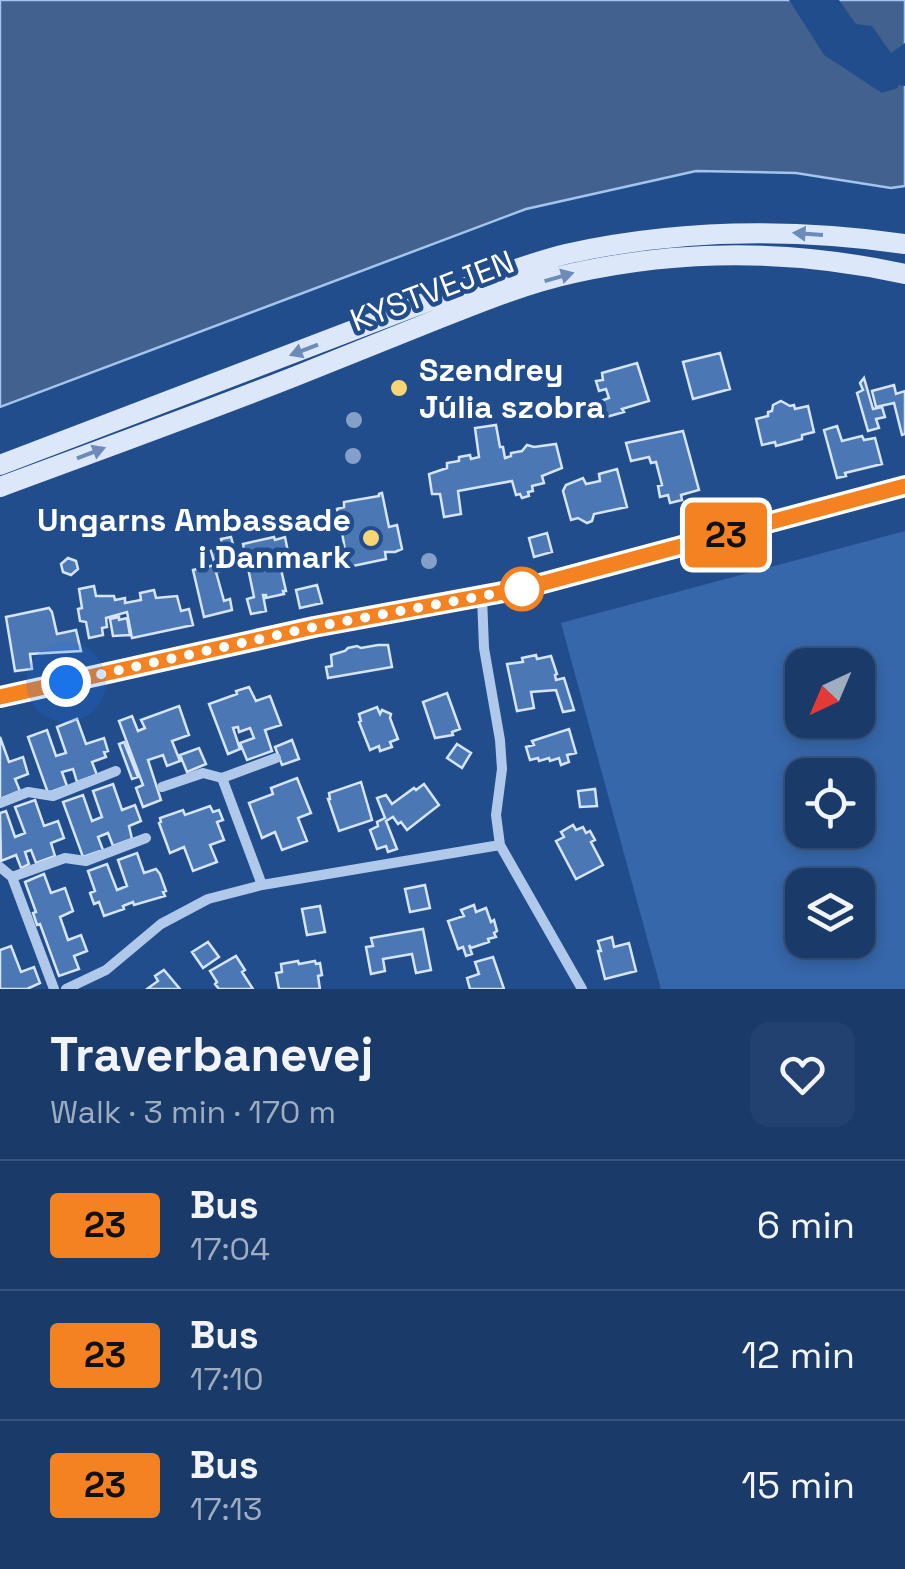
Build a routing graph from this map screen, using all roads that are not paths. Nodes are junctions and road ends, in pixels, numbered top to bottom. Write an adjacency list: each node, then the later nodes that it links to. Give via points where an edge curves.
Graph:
1 (905, 244): 3 (main road, KYSTVEJEN, one-way to 3, via 718,233 564,255)
2 (905, 274): 5 (main road, KYSTVEJEN, one-way to 2, via 504,293 572,273 738,255)
3 (0, 464)
4 (905, 486): 6 (street)
5 (0, 488)
6 (482, 597): 7 (street); 14 (street, via 500,740)
7 (0, 697)
8 (276, 758): 10 (street)
9 (116, 771): 12 (street, via 53,796 28,792)
10 (222, 778): 11 (street, via 203,773); 17 (street)
11 (162, 787)
12 (0, 803)
13 (146, 838): 16 (street)
14 (500, 845): 17 (street); 20 (street)
15 (0, 867): 16 (street)
16 (12, 877): 18 (street)
17 (262, 885): 19 (street, via 208,899 161,924 106,970)
18 (54, 989)
19 (66, 989)
20 (582, 989)

